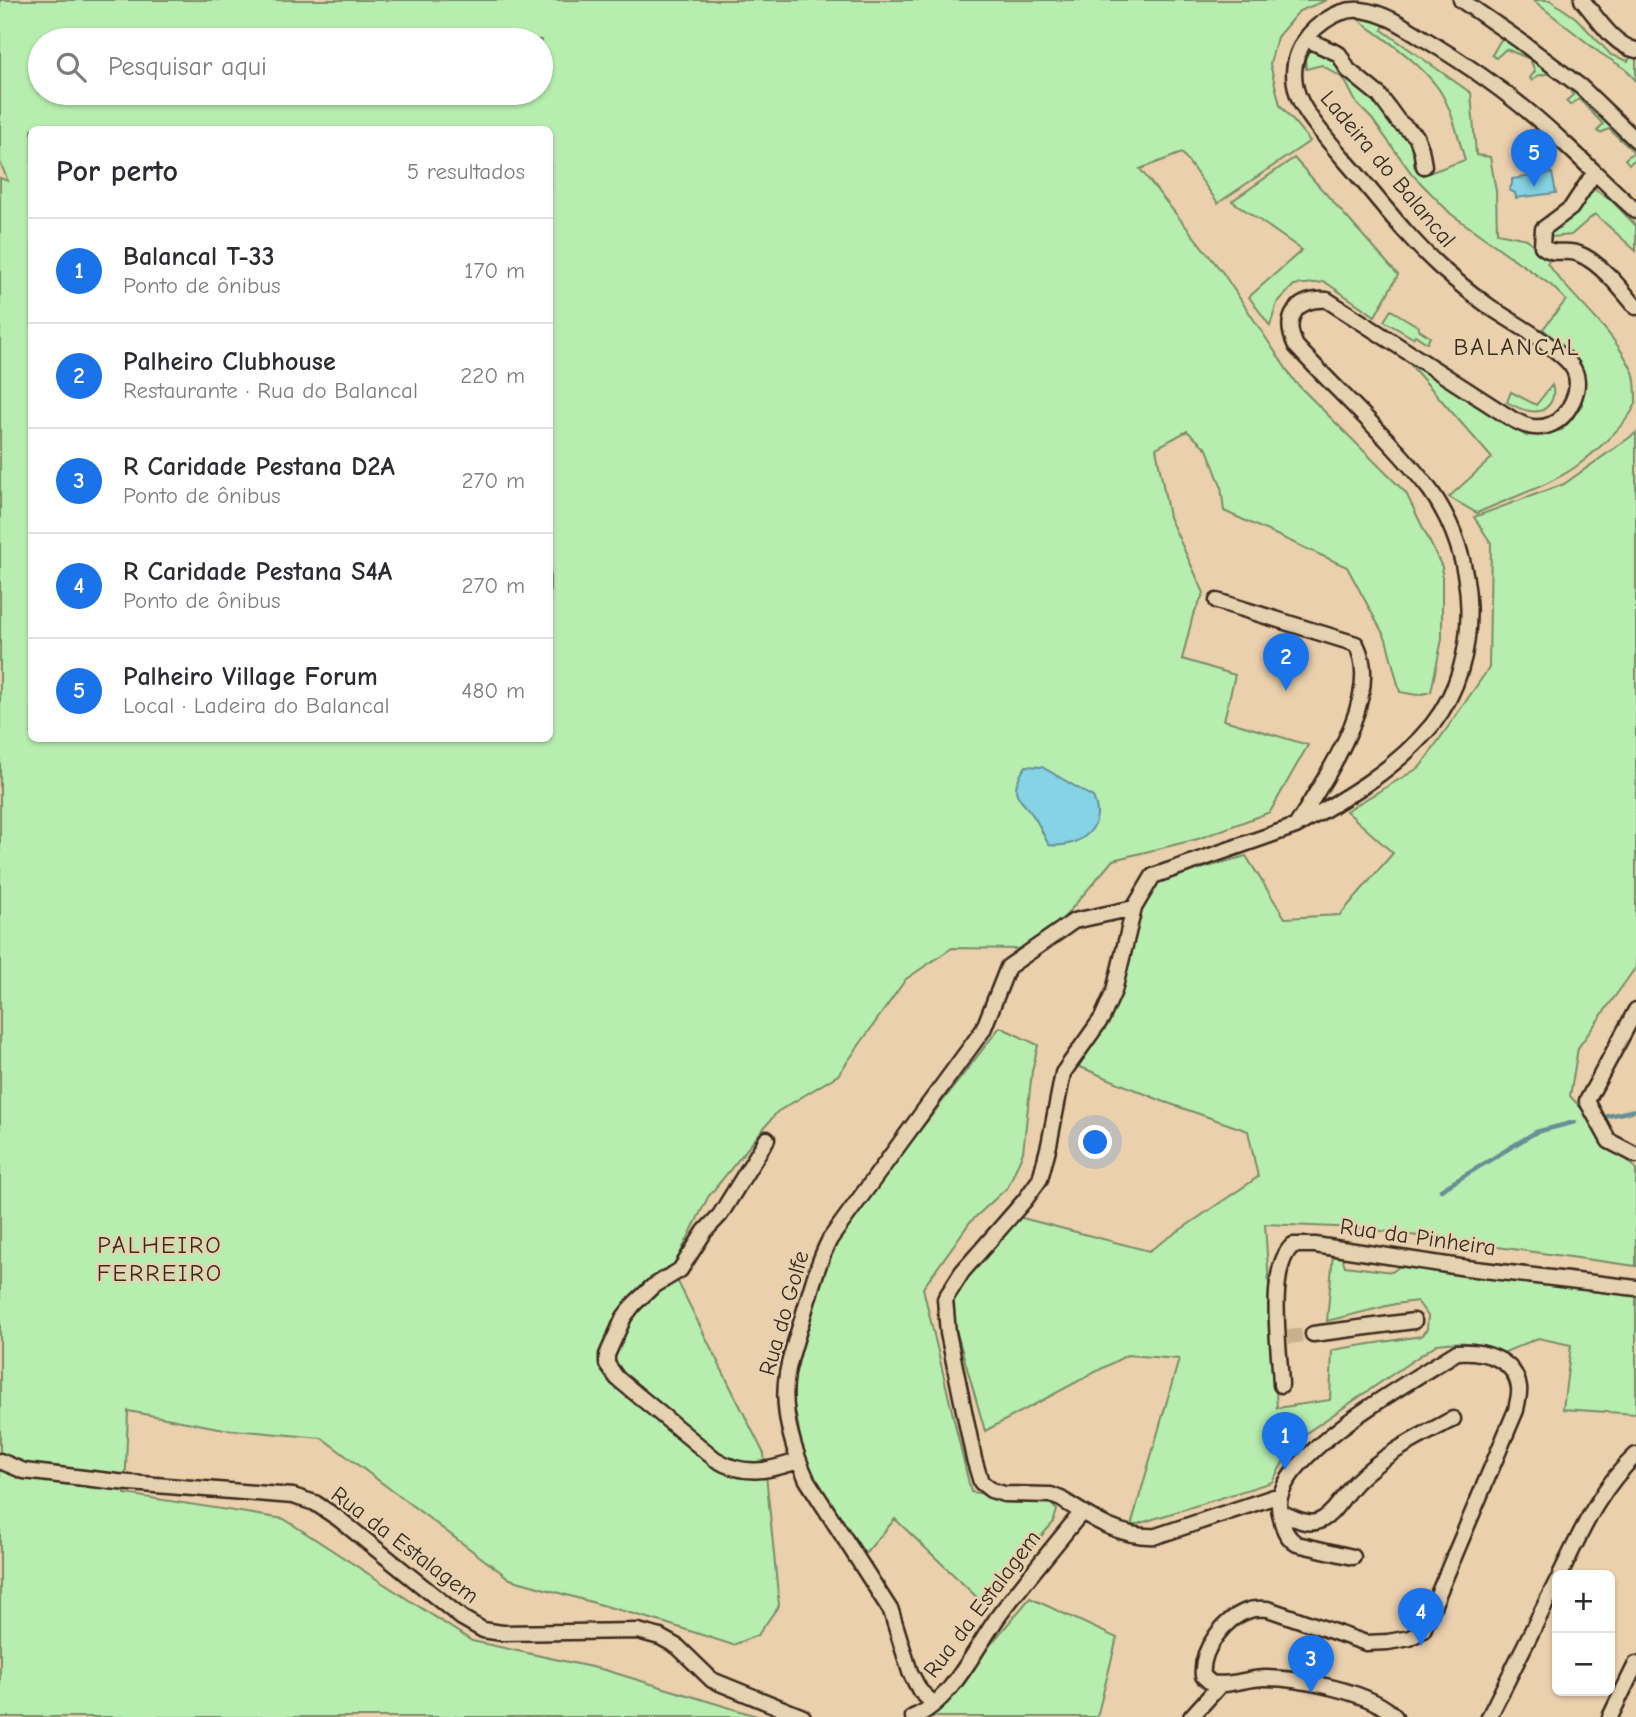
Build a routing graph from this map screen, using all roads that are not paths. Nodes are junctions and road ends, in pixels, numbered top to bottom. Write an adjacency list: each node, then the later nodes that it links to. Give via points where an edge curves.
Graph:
1 (1461, 0): 5 (street, via 1581,88)
2 (1582, 0): 4 (street, via 1613,36)
3 (1306, 39): 6 (street, via 1339,54 1348,70 1379,95 1416,136); 7 (street, via 1348,9 1388,17 1491,82); 11 (street, Ladeira do Balancal, via 1294,64 1294,80 1305,110 1320,130 1441,268 1559,353 1574,370 1577,387 1565,414 1551,424 1531,428 1327,300 1305,301 1297,308 1290,321 1296,346 1431,491 1459,546 1469,599 1458,674 1433,723 1364,786)
4 (1636, 50)
5 (1636, 140)
6 (1424, 166)
7 (1594, 173): 8 (street); 9 (street, via 1571,208 1543,229 1542,246 1550,252 1578,253 1619,286)
8 (1636, 211)
9 (1636, 307)
10 (1217, 601): 11 (street, via 1356,643 1362,655 1362,688 1354,724)
11 (1296, 826): 12 (street, via 1153,876)
12 (1134, 908): 23 (street, Rua do Golfe, via 1074,921 1008,967 983,1030 830,1239 819,1261 788,1373 785,1394); 25 (street, via 1114,991 1102,1018 1063,1073 1040,1179 945,1299 948,1333 981,1482 1004,1494 1051,1495)
13 (1636, 1010): 15 (street, via 1587,1101 1609,1141)
14 (767, 1139): 23 (street, via 680,1270 643,1296 624,1317 607,1363 617,1378 728,1467 762,1472)
15 (1636, 1155)
16 (1636, 1288): 19 (street, Rua da Pinheira, via 1293,1245 1281,1262 1275,1299 1284,1338)
17 (1414, 1321): 18 (street)
18 (1313, 1334)
19 (1281, 1385)
20 (1452, 1419): 26 (street, via 1381,1460 1318,1522 1304,1522)
21 (1636, 1455): 28 (street, via 1593,1508)
22 (0, 1461): 33 (street, Rua da Estalagem, via 24,1471 293,1496 315,1503 483,1630 638,1631 678,1647 712,1679)
23 (798, 1461): 32 (street, Rua do Golfe, via 891,1611 910,1672)
24 (1280, 1495): 25 (street, via 1156,1536 1120,1532); 26 (street); 31 (street, via 1297,1469 1337,1428 1457,1352 1490,1354 1514,1372 1520,1390 1516,1410 1423,1630 1410,1638 1366,1643 1268,1609 1251,1609 1227,1625 1206,1651 1203,1676)
25 (1082, 1512): 32 (street, Rua da Estalagem)
26 (1280, 1512): 27 (street, via 1290,1540)
27 (1353, 1557)
28 (1562, 1570)
29 (1552, 1591): 37 (street)
30 (1636, 1664): 38 (street)
31 (1220, 1685): 35 (street); 36 (street, via 1265,1678 1297,1681 1357,1694)
32 (934, 1704): 34 (street, Rua da Estalagem)
33 (803, 1717)
34 (913, 1717)
35 (1191, 1717)
36 (1395, 1717)
37 (1489, 1717)
38 (1610, 1717)

